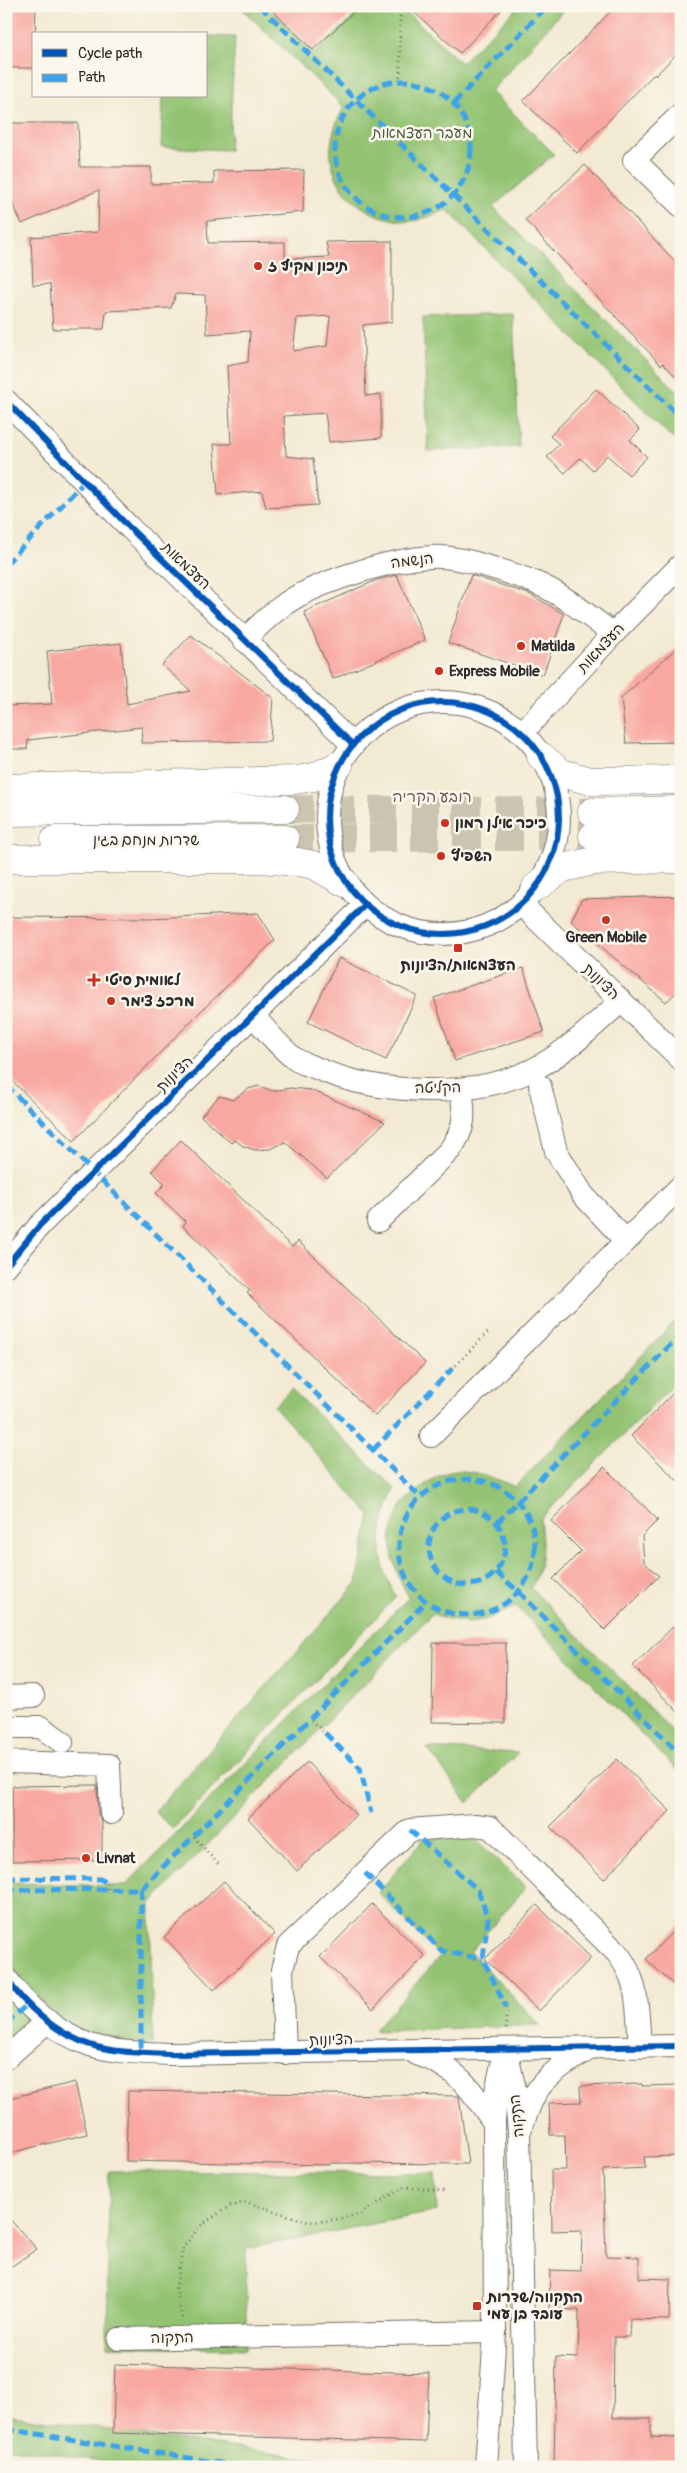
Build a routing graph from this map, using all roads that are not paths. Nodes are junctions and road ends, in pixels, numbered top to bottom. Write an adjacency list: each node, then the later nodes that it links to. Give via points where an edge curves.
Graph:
1 (681, 114): 2 (street, via 634,160)
2 (681, 206)
3 (6, 400): 6 (street, העצמאות)
4 (681, 565): 5 (street, העצמאות)
5 (613, 634): 6 (street, הנשמה, via 570,602 535,583 495,569 432,556 390,563 329,581 282,606); 7 (street, העצמאות)
6 (244, 640): 8 (street, העצמאות)
7 (522, 732): 8 (street, via 473,705 435,702 416,705 381,719); 9 (street)
8 (346, 755): 11 (main road, via 314,777 295,780); 20 (street, via 328,797 326,825 331,852)
9 (541, 756): 10 (main road, via 561,773 591,781); 21 (street, via 552,776 559,822 556,845 548,867)
10 (681, 780)
11 (6, 788)
12 (285, 810): 14 (main road, שדרות מנחם בגין)
13 (681, 810): 15 (main road, via 592,824)
14 (6, 812)
15 (681, 836)
16 (285, 839): 17 (main road, שדרות מנחם בגין)
17 (6, 840)
18 (6, 859): 20 (main road, via 259,859 314,865)
19 (681, 860): 21 (main road, via 594,861 563,868)
20 (345, 883): 22 (street)
21 (529, 896): 22 (street, via 503,918 482,928 460,933 415,931 393,924); 23 (street, הציונות)
22 (365, 905): 24 (street, הציונות)
23 (621, 1001): 25 (street, הציונות); 27 (street, הקליטה, via 578,1039 536,1068 499,1082)
24 (253, 1015): 27 (street, הקליטה, via 296,1060 332,1076 418,1090); 31 (street, הציונות, via 40,1225)
25 (681, 1059)
26 (540, 1086): 30 (street, via 556,1151 583,1195)
27 (461, 1089): 29 (street, via 464,1112 459,1137 450,1150)
28 (681, 1186): 30 (street)
29 (378, 1221)
30 (626, 1241): 32 (street)
31 (6, 1266)
32 (431, 1436)
33 (32, 1696): 34 (street)
34 (6, 1697)
35 (6, 1727): 36 (street, via 41,1727)
36 (62, 1742)
37 (6, 1762): 38 (street, via 109,1765)
38 (111, 1812)
39 (6, 1978): 40 (street, הציונות, via 17,1994)
40 (48, 2021): 46 (street, הציונות, via 90,2045 125,2052); 47 (street)
41 (640, 2046): 42 (street, הציונות); 43 (street, הציונות); 46 (street, via 636,1993 629,1967 490,1827 475,1825 410,1830 288,1946 282,1970)
42 (681, 2046)
43 (593, 2047): 44 (street, הציונות); 49 (street, via 545,2080 535,2094)
44 (505, 2050): 45 (street, הציונות); 48 (street, התקוה, via 496,2092); 49 (street, התקוה, via 515,2090)
45 (408, 2051): 46 (street, הציונות); 48 (street, via 449,2068 473,2091)
46 (285, 2053)
47 (6, 2058)
48 (494, 2123): 50 (street, התקוה)
49 (519, 2131): 53 (street, התקוה)
50 (495, 2332): 51 (street, התקוה); 52 (street, התקוה)
51 (119, 2339)
52 (486, 2467)
53 (526, 2467)

